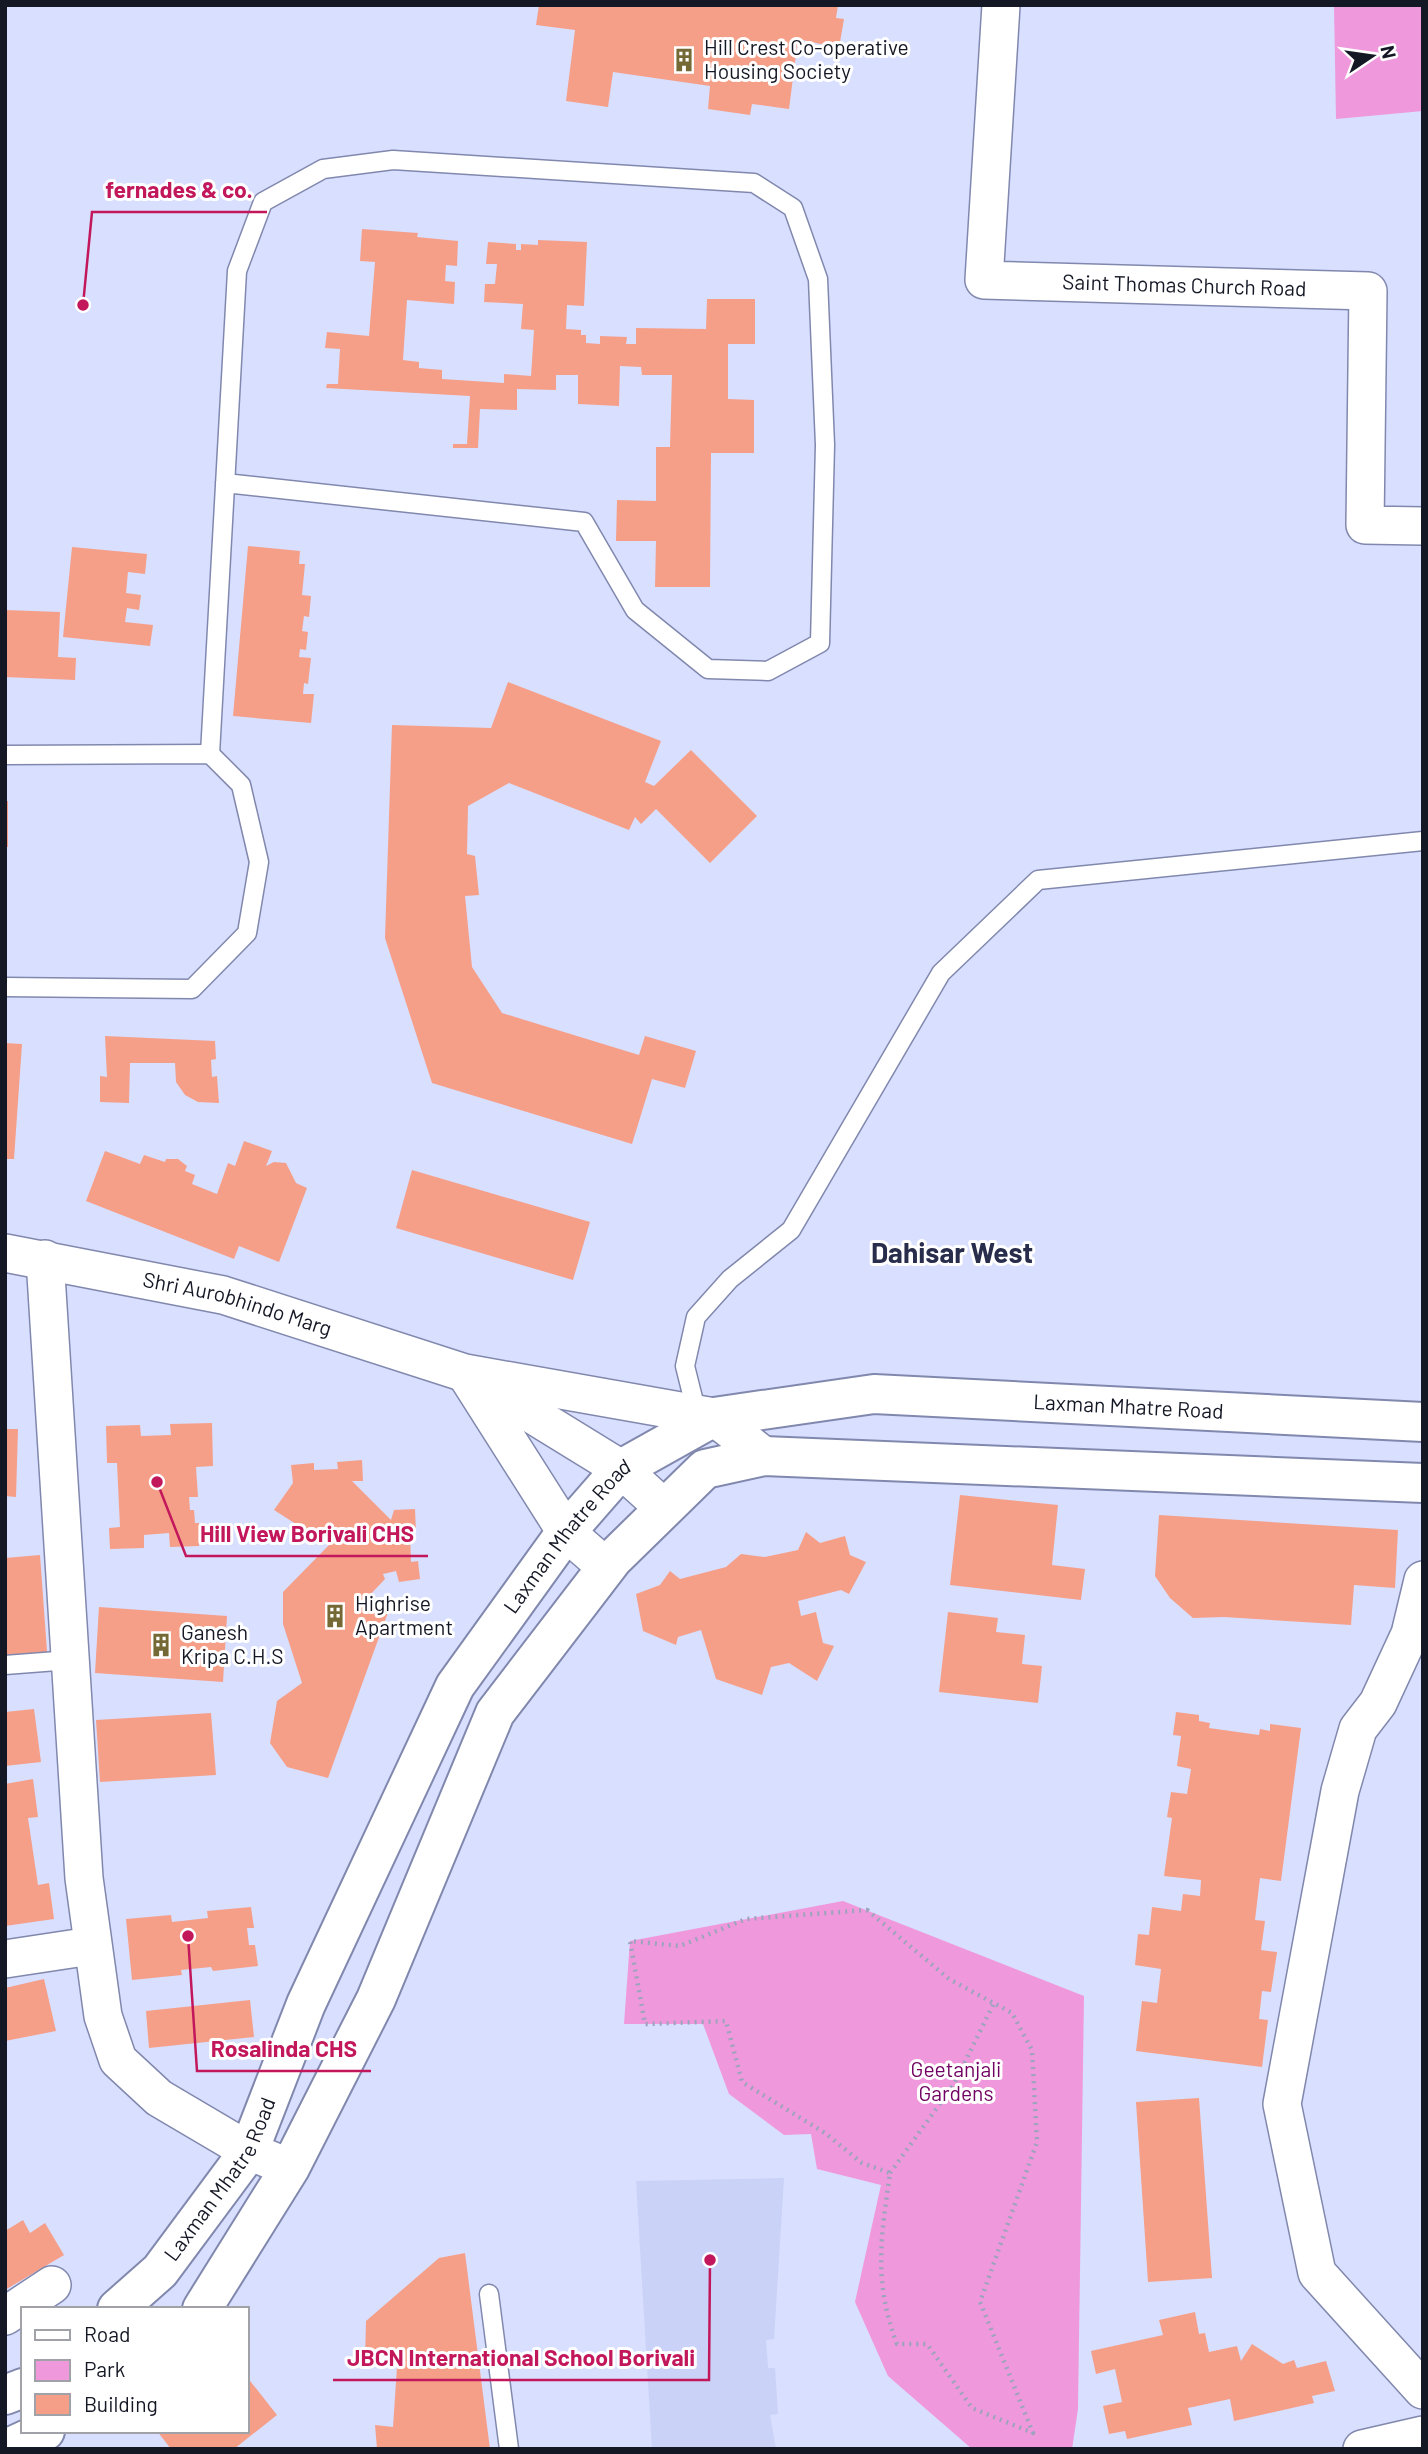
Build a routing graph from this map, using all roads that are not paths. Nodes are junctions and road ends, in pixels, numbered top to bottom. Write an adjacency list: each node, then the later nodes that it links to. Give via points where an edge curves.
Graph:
1 (1001, 5): 3 (street, Saint Thomas Church Road, via 984,280 1368,291 1365,525)
2 (225, 483): 2 (lane, via 237,271 263,202 323,169 393,160 754,183 793,208 818,279 825,445 820,643 768,671 708,669 646,619 635,610 584,522); 4 (lane)
3 (1423, 526)
4 (211, 754): 5 (lane); 7 (lane, via 241,785 259,862 247,933 192,989)
5 (5, 755)
6 (1423, 841): 11 (lane, via 1038,880 941,973 791,1230 730,1279 696,1317 685,1366)
7 (5, 987)
8 (5, 1252): 9 (street, Shri Aurobhindo Marg)
9 (45, 1259): 10 (street, Shri Aurobhindo Marg, via 223,1294); 20 (street)
10 (465, 1373): 11 (street, Shri Aurobhindo Marg); 14 (street, Shri Aurobhindo Marg); 17 (street)
11 (706, 1415): 12 (main road, Laxman Mhatre Road, via 874,1394); 13 (street, Shri Aurobhindo Marg); 14 (main road, Laxman Mhatre Road)
12 (1423, 1422)
13 (764, 1457): 15 (main road); 16 (main road, via 705,1469)
14 (621, 1469): 16 (street, Shri Aurobhindo Marg); 17 (main road, Laxman Mhatre Road)
15 (1423, 1483)
16 (664, 1508): 18 (main road)
17 (566, 1532): 18 (street); 24 (main road, Laxman Mhatre Road, via 455,1686 306,2004)
18 (606, 1567): 25 (main road, via 495,1713 376,1999)
19 (1423, 1580): 31 (street, via 1410,1634 1378,1703 1358,1729 1340,1791 1282,2104 1317,2273)
20 (70, 1660): 21 (lane); 22 (street)
21 (5, 1665)
22 (91, 1946): 23 (street); 24 (street, via 103,2016 118,2060 159,2098)
23 (5, 1959)
24 (249, 2151): 25 (street); 28 (main road, Laxman Mhatre Road, via 160,2271)
25 (290, 2168): 29 (main road)
26 (52, 2285): 30 (street)
27 (489, 2294): 35 (lane)
28 (119, 2307)
29 (203, 2307)
30 (5, 2316)
31 (1423, 2390)
32 (41, 2433): 34 (main road)
33 (1423, 2435): 36 (street)
34 (6, 2449)
35 (509, 2449)
36 (1362, 2449)

